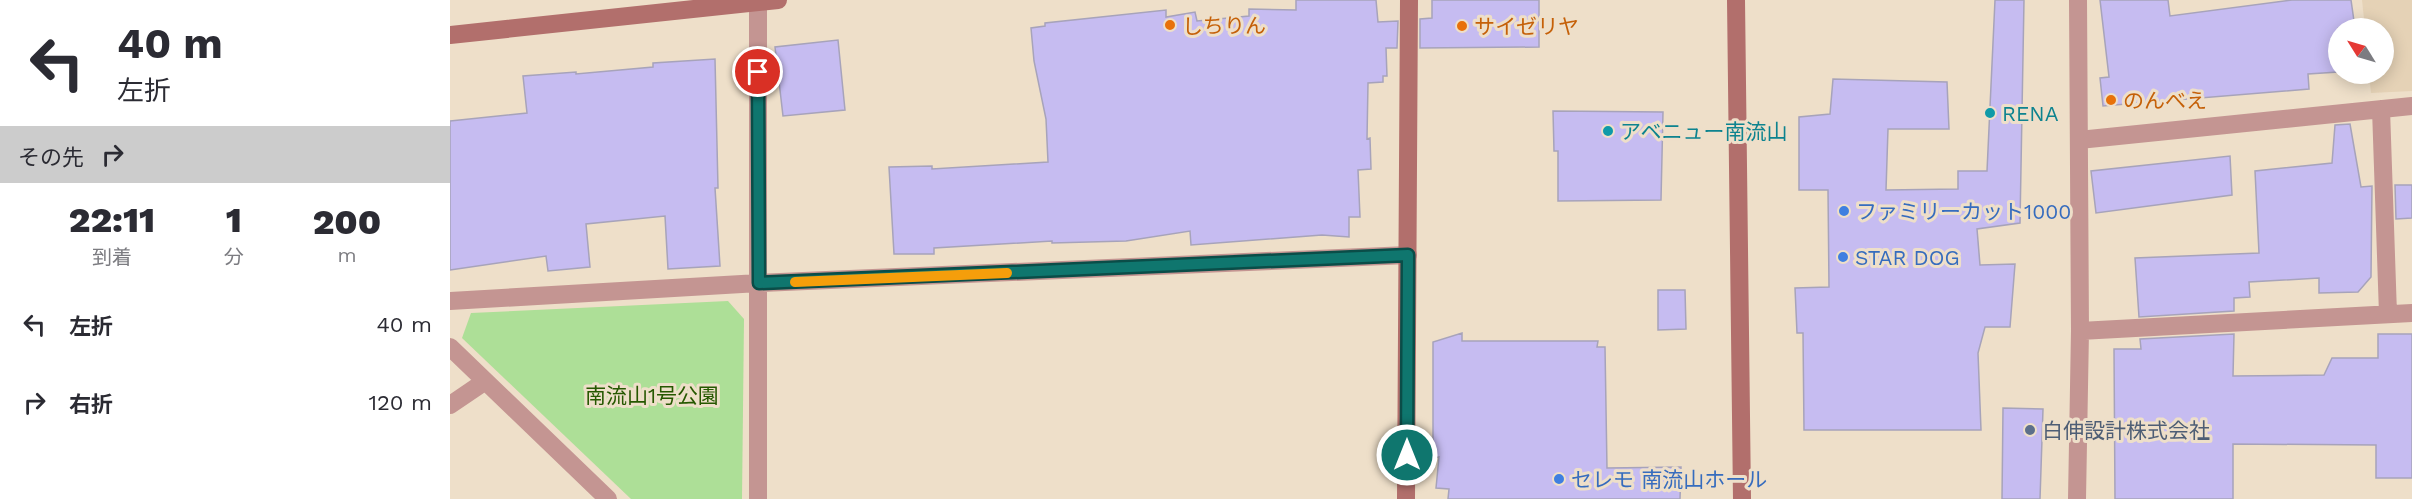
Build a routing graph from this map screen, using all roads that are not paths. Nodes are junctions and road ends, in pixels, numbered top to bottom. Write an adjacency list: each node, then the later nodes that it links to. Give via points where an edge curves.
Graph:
1 (778, 0): 5 (street)
2 (1409, 0): 10 (street)
3 (1736, 0): 22 (street)
4 (2078, 0): 9 (street)
5 (758, 2): 6 (street); 11 (street)
6 (450, 35)
7 (2412, 106): 8 (street)
8 (2381, 109): 9 (street); 14 (street)
9 (2079, 140): 15 (street)
10 (1408, 255): 11 (street); 21 (street)
11 (759, 283): 12 (street); 20 (street)
12 (450, 301)
13 (2412, 313): 14 (street)
14 (2388, 314): 15 (street)
15 (2080, 331): 23 (street)
16 (450, 347): 17 (street)
17 (484, 382): 18 (street); 19 (street)
18 (450, 405)
19 (608, 499)
20 (758, 499)
21 (1406, 499)
22 (1742, 499)
23 (2078, 499)

